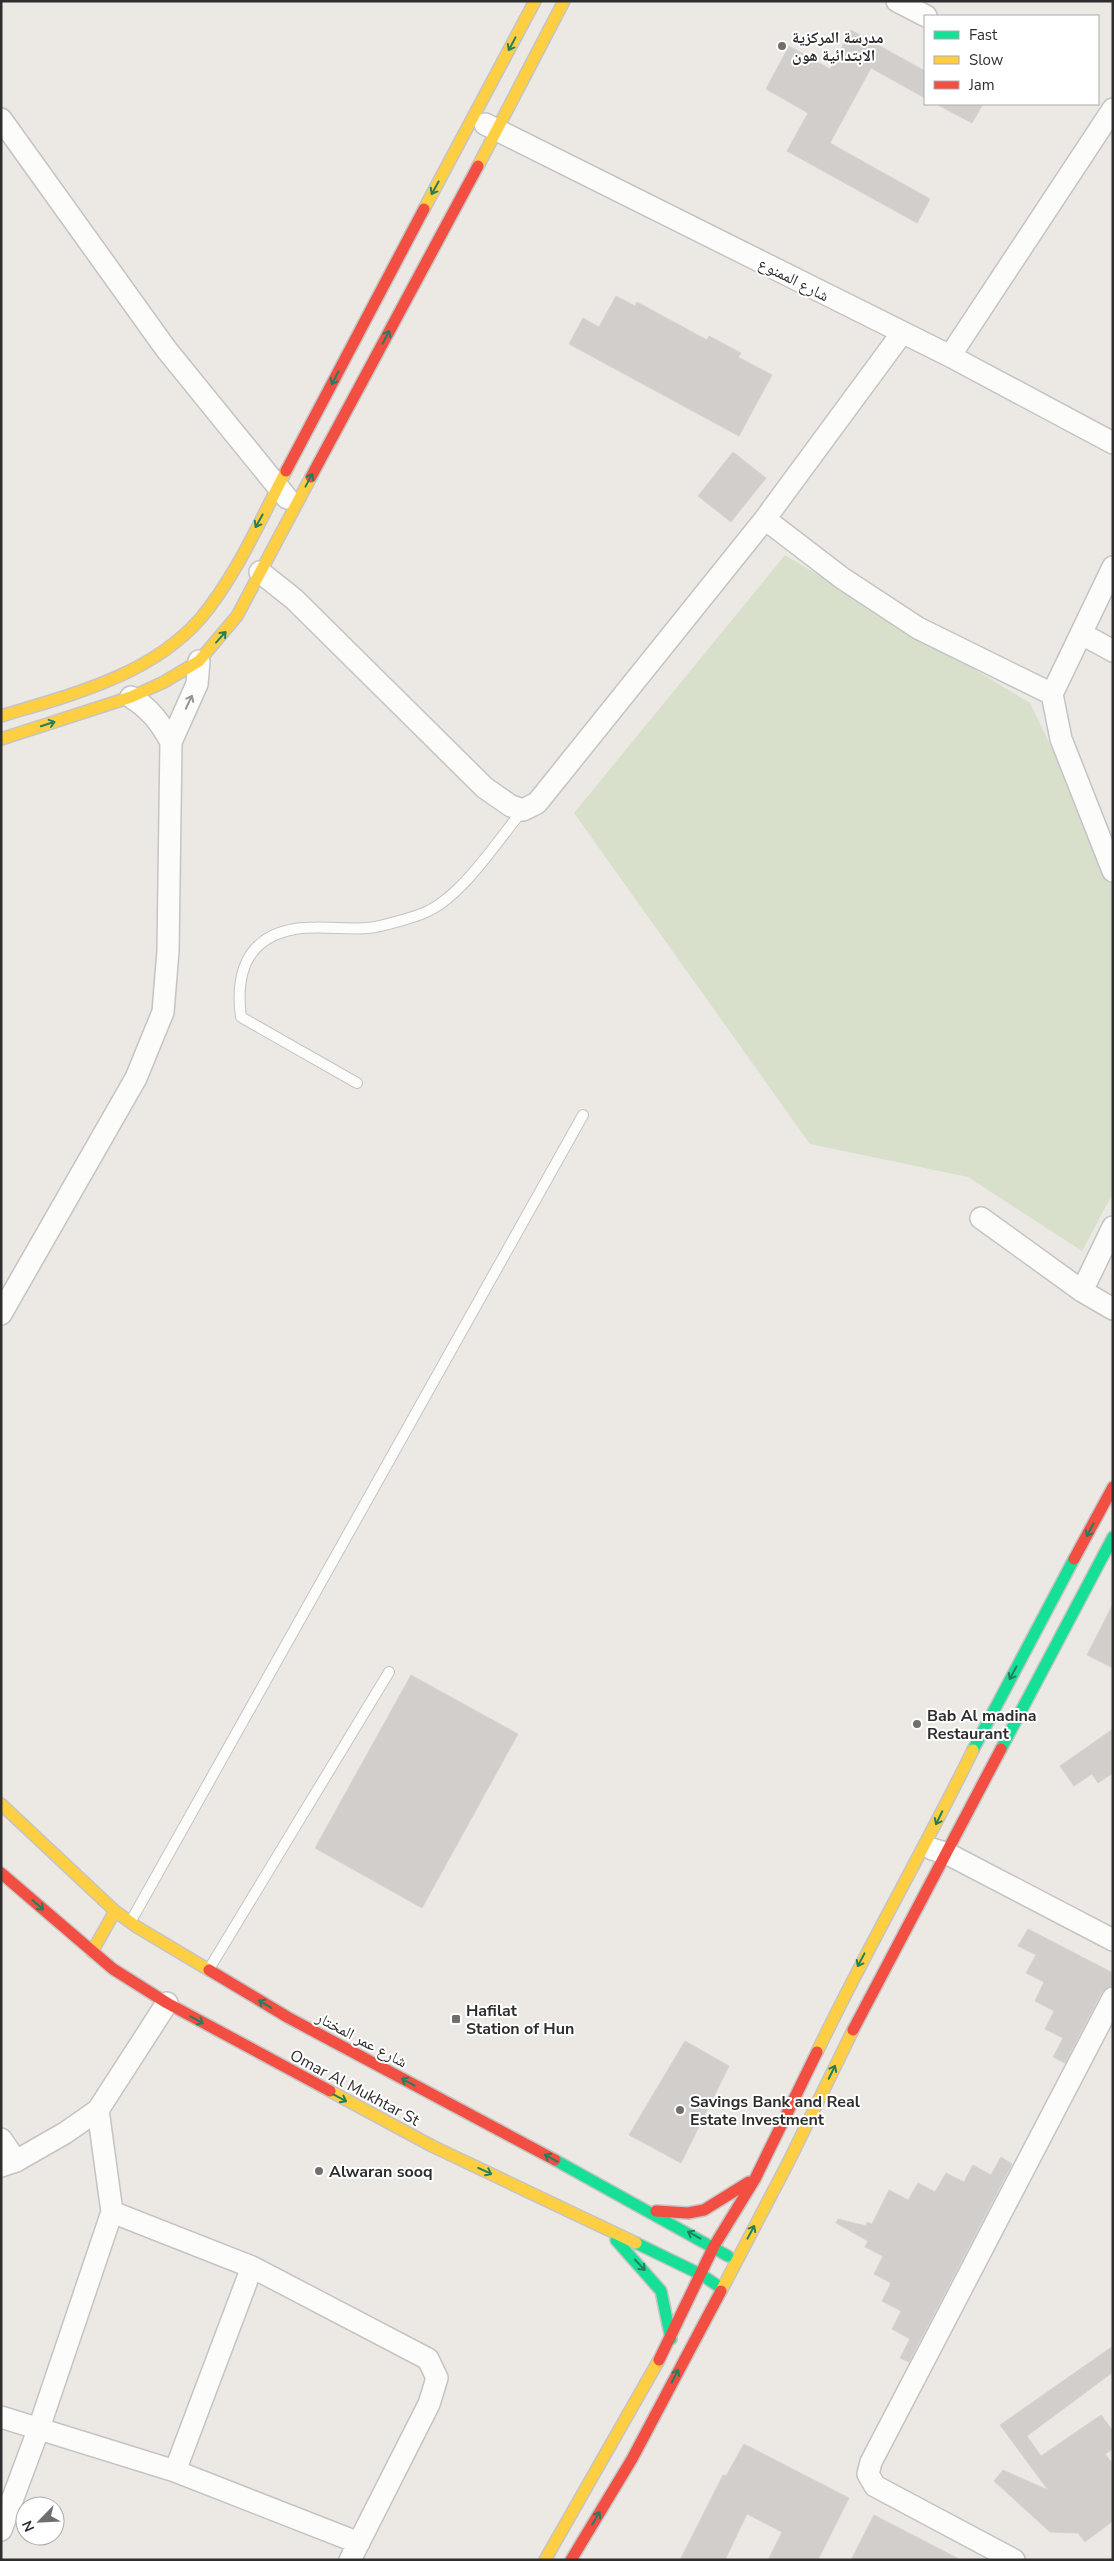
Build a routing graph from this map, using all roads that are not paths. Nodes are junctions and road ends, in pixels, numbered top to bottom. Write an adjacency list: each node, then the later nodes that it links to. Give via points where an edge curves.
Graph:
1 (535, 1): 7 (main road, one-way to 7)
2 (564, 1): 8 (main road)
3 (897, 1): 4 (street)
4 (924, 15)
5 (1108, 109): 10 (street)
6 (1, 119): 12 (street, via 166,348)
7 (473, 119): 8 (street, شارع الممنوع); 12 (main road, one-way to 12, via 402,248)
8 (498, 130): 9 (street, شارع الممنوع); 13 (main road, one-way to 8)
9 (902, 334): 10 (street, شارع الممنوع); 14 (street)
10 (950, 356): 11 (street, شارع الممنوع)
11 (1113, 443)
12 (278, 488): 13 (street); 22 (main road, one-way to 22, via 215,601 190,630 169,647 109,680)
13 (296, 506): 16 (main road)
14 (765, 519): 20 (street, via 842,578 918,628); 25 (street, via 537,803)
15 (1113, 567): 17 (street)
16 (260, 572): 19 (main road, one-way to 16, via 238,616); 25 (street, via 294,600 486,788 511,806)
17 (1082, 634): 18 (street); 20 (street)
18 (1113, 651)
19 (199, 661): 21 (main road); 24 (street, one-way to 19, via 197,684)
20 (1052, 694): 26 (street, via 1061,739)
21 (131, 697): 23 (main road, one-way to 21); 24 (street, via 145,705 158,719)
22 (1, 716)
23 (1, 739)
24 (171, 742): 33 (street, via 168,951 163,1012 136,1078)
25 (523, 810): 27 (lane, via 456,892 430,911 370,928 296,929 272,935 247,956 238,994 241,1017)
26 (1113, 870)
27 (358, 1083)
28 (583, 1115): 42 (lane)
29 (980, 1218): 31 (street)
30 (1113, 1227): 31 (street)
31 (1082, 1291): 32 (street)
32 (1113, 1309)
33 (1, 1314)
34 (1113, 1487): 38 (main road, one-way to 38, via 978,1740)
35 (1113, 1537): 39 (main road)
36 (389, 1672): 45 (lane)
37 (1, 1804): 41 (main road, شارع عمر المختار)
38 (925, 1847): 39 (street); 51 (main road, one-way to 51, via 860,1963)
39 (948, 1854): 43 (street); 56 (main road, one-way to 39, via 845,2045)
40 (1, 1873): 44 (main road, Omar Al Mukhtar St, one-way to 44)
41 (115, 1910): 42 (main road, شارع عمر المختار); 44 (main road)
42 (130, 1922): 45 (main road, شارع عمر المختار)
43 (1113, 1940)
44 (92, 1952): 47 (main road, Omar Al Mukhtar St)
45 (208, 1969): 52 (main road, شارع عمر المختار, one-way to 45, via 289,2018)
46 (1113, 1998): 68 (street, via 870,2462 868,2474 875,2486)
47 (167, 2003): 48 (street); 54 (main road, Omar Al Mukhtar St, one-way to 54, via 432,2146)
48 (98, 2110): 50 (street, via 65,2133); 53 (street)
49 (1, 2139): 50 (street)
50 (9, 2163)
51 (755, 2179): 52 (main road, via 704,2210 688,2213); 55 (main road)
52 (650, 2211): 55 (main road, شارع عمر المختار, one-way to 52)
53 (112, 2212): 57 (street); 62 (street)
54 (607, 2229): 58 (main road, Omar Al Mukhtar St); 60 (main road, one-way to 60, via 661,2291)
55 (714, 2246): 56 (main road, شارع عمر المختار); 58 (main road)
56 (736, 2261): 59 (main road)
57 (252, 2267): 63 (street); 65 (street, via 428,2359 437,2378 429,2404)
58 (702, 2275): 59 (main road, Omar Al Mukhtar St); 60 (main road)
59 (721, 2288): 67 (main road, one-way to 59, via 632,2459)
60 (671, 2339): 66 (main road)
61 (1, 2417): 62 (street)
62 (39, 2428): 63 (street); 64 (street)
63 (175, 2472): 65 (street)
64 (1, 2530)
65 (354, 2551)
66 (545, 2560)
67 (571, 2560)
68 (1014, 2560)

